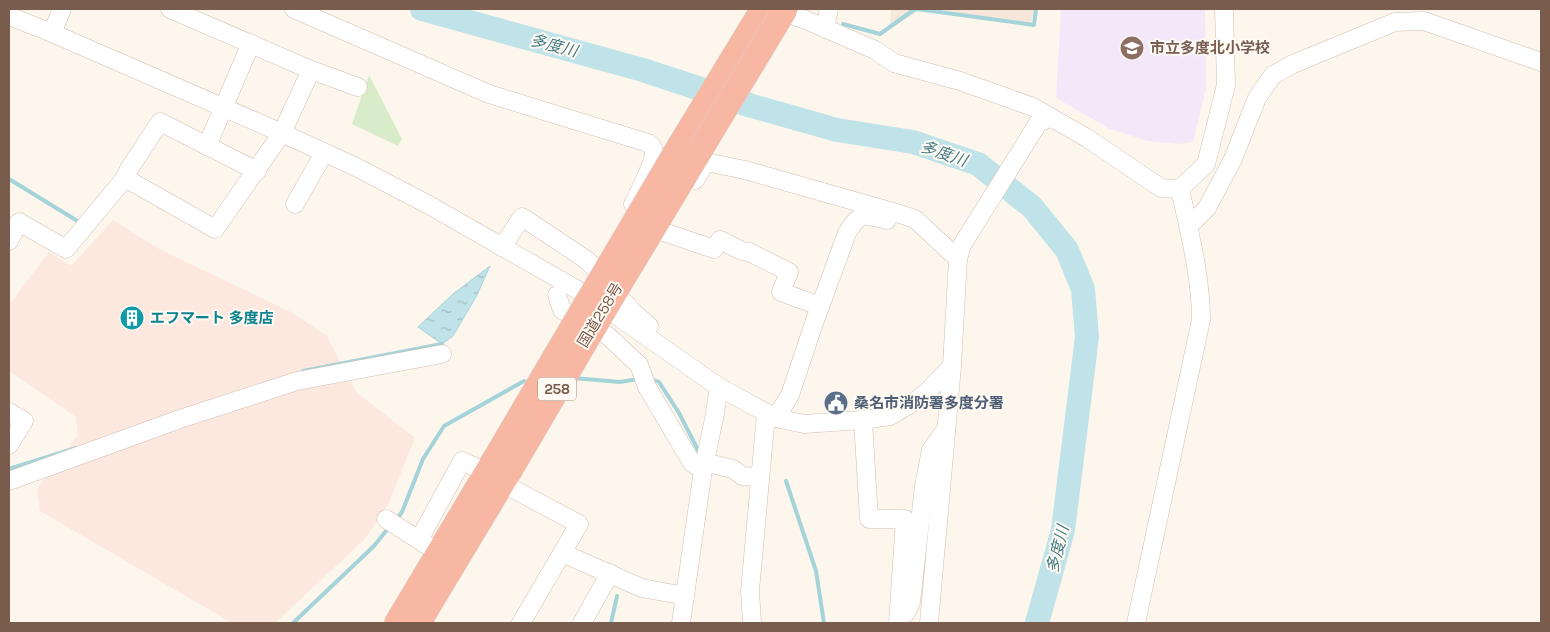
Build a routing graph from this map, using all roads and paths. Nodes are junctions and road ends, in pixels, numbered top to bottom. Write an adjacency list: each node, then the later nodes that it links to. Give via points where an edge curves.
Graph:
1 (62, 9): 12 (street)
2 (170, 9): 13 (street)
3 (294, 9): 24 (street, via 489,94 648,143 654,157)
4 (763, 9): 36 (highway, 国道258号 / 258, bridge)
5 (772, 9): 11 (street)
6 (785, 9): 36 (highway, 国道258号 / 258, bridge)
7 (830, 9): 11 (street)
8 (1224, 9): 25 (street, via 1226,85 1206,164)
9 (1426, 15): 14 (street); 30 (street, via 1395,22 1326,49 1273,75 1257,98 1207,208)
10 (11, 21): 12 (street)
11 (825, 29): 18 (street, via 875,50 894,63 1005,96)
12 (52, 33): 17 (street)
13 (251, 44): 15 (street); 17 (street)
14 (1541, 62)
15 (311, 70): 16 (street); 19 (street)
16 (358, 87)
17 (223, 108): 19 (street); 20 (street)
18 (1050, 118): 25 (street, via 1087,138 1161,188); 33 (street, via 1038,123)
19 (282, 133): 21 (street); 22 (street)
20 (207, 146): 22 (street); 23 (street, via 160,122)
21 (324, 153): 26 (street); 32 (street, via 429,205)
22 (257, 171): 23 (street, via 215,229)
23 (125, 178): 28 (street, via 66,250)
24 (643, 187): 27 (street); 29 (street, via 679,208 706,162)
25 (1180, 189): 30 (street)
26 (295, 204)
27 (624, 218): 34 (street); 37 (street, via 714,249 720,240 749,252 790,272 781,292)
28 (14, 219): 31 (street)
29 (915, 219): 33 (street); 37 (street, via 908,225 860,216 844,242)
30 (1188, 227): 64 (street, via 1201,320)
31 (9, 241)
32 (502, 247): 34 (street, via 522,218); 36 (street)
33 (960, 252): 40 (street)
34 (594, 268): 38 (street, via 652,329)
35 (557, 294): 47 (street, via 562,310 608,336 639,365 647,387 692,463)
36 (597, 302): 38 (street); 48 (highway, 国道258号 / 258, bridge)
37 (820, 306): 43 (street, via 790,394)
38 (656, 342): 41 (street)
39 (442, 354): 50 (street, via 296,381)
40 (952, 366): 44 (street, via 926,393 905,408 890,416); 45 (street)
41 (720, 387): 43 (street); 47 (street)
42 (9, 412): 46 (street, via 24,420)
43 (771, 416): 44 (street, via 804,424); 49 (street)
44 (862, 420): 62 (street, via 870,519 905,518)
45 (947, 428): 62 (street, via 931,450 911,602); 63 (street)
46 (9, 445)
47 (704, 466): 49 (street, via 733,469 742,476); 55 (street)
48 (498, 471): 52 (highway, 国道258号 / 258); 53 (street, via 579,524); 57 (highway, 国道258号 / 258)
49 (760, 478): 61 (street, via 750,591)
50 (9, 481)
51 (393, 523): 52 (street)
52 (429, 546): 56 (highway, 国道258号 / 258)
53 (562, 553): 54 (street); 58 (street)
54 (610, 573): 55 (street, via 642,588); 59 (street)
55 (685, 596): 60 (street)
56 (397, 623)
57 (418, 623)
58 (521, 623)
59 (582, 623)
60 (682, 623)
61 (752, 623)
62 (900, 623)
63 (929, 623)
64 (1136, 623)

